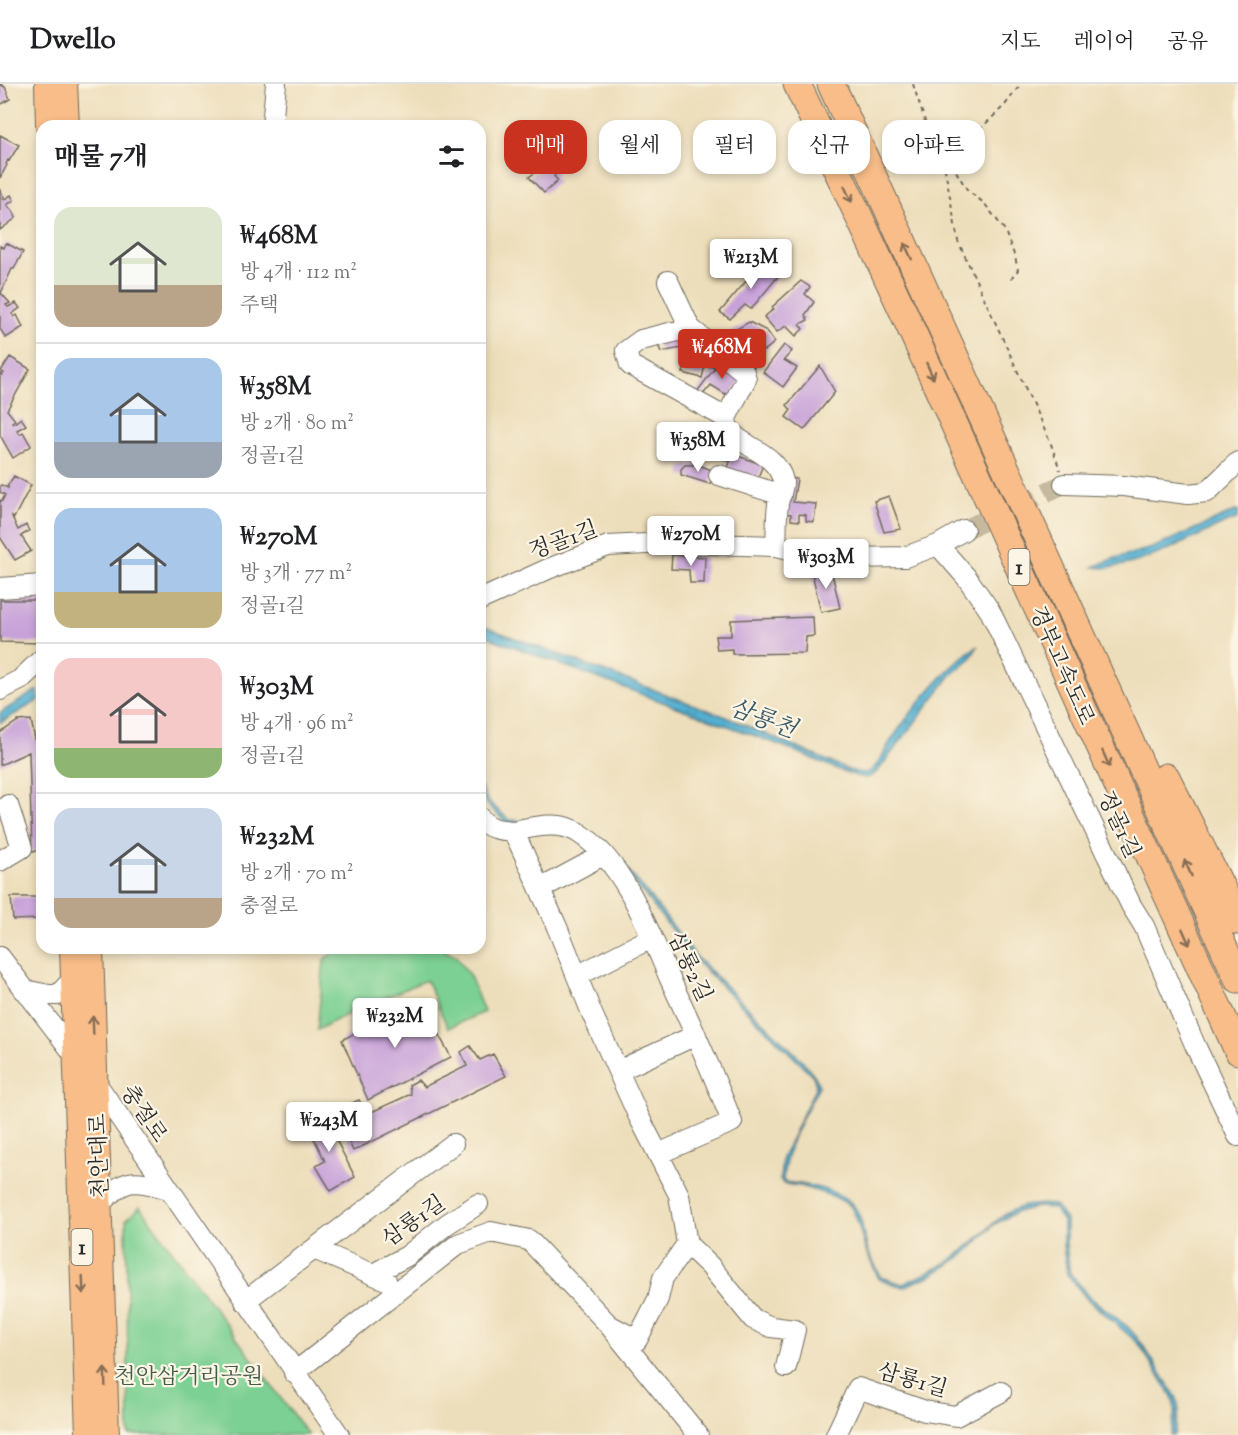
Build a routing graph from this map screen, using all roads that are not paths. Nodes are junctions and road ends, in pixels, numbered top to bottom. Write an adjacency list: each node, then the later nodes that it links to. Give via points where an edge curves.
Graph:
1 (47, 84): 6 (main road)
2 (65, 84): 7 (main road)
3 (276, 84): 8 (street)
4 (797, 84): 43 (highway, 경부고속도로 / 1, one-way to 43)
5 (831, 84): 10 (highway, 경부고속도로 / 1, one-way to 5)
6 (48, 120)
7 (67, 120)
8 (273, 120)
9 (668, 281): 11 (street)
10 (926, 290): 33 (highway); 40 (highway, 경부고속도로 / 1, one-way to 10)
11 (690, 328): 12 (street, via 744,372 746,379); 12 (street, via 640,340 626,351 630,365)
12 (726, 418): 16 (street, via 732,435 764,453 777,469 783,484)
13 (1236, 469): 15 (street, via 1207,492 1188,494)
14 (719, 475): 16 (street)
15 (1064, 484)
16 (781, 495): 19 (street)
17 (964, 530): 18 (street, 정골1길)
18 (938, 545): 19 (street, 정골1길, via 905,557 854,558); 47 (street, 정골1길, via 990,611 1144,927)
19 (776, 546): 24 (street, 정골1길, via 608,546)
20 (0, 582): 21 (street)
21 (36, 583)
22 (36, 584): 23 (street)
23 (0, 588)
24 (486, 597)
25 (36, 665): 26 (street, via 20,680)
26 (0, 690)
27 (8, 805): 31 (street, via 22,848)
28 (486, 824): 29 (street, 삼룡2길, via 495,830)
29 (513, 831): 30 (street, 삼룡2길, via 560,825 578,832); 32 (street)
30 (603, 855): 32 (street); 34 (street, 삼룡2길, via 633,898)
31 (0, 861)
32 (540, 890): 38 (street)
33 (1238, 921)
34 (651, 938): 38 (street); 42 (street, 삼룡2길)
35 (72, 954): 39 (main road, 천안대로 / 1)
36 (91, 954): 46 (main road, 천안대로 / 1, one-way to 36)
37 (0, 957): 41 (street, 충절로)
38 (577, 976): 45 (street)
39 (74, 979): 41 (street, via 58,995); 44 (main road, 천안대로 / 1)
40 (1238, 979)
41 (24, 990): 44 (street, 충절로)
42 (696, 1035): 45 (street); 49 (street, 삼룡2길, via 732,1122)
43 (1238, 1051)
44 (76, 1059): 46 (street, 충절로); 62 (main road, 천안대로 / 1, one-way to 62)
45 (618, 1071): 49 (street)
46 (96, 1083): 50 (street, 충절로); 52 (main road, 천안대로 / 1)
47 (1238, 1136)
48 (453, 1144): 54 (street)
49 (658, 1154): 53 (street, via 679,1195)
50 (168, 1189): 52 (street, via 132,1181 115,1189); 57 (street, 충절로)
51 (478, 1204): 55 (street, 삼룡1길, via 407,1256)
52 (99, 1205): 63 (main road, 천안대로 / 1, one-way to 52)
53 (687, 1244): 58 (street, via 663,1278 658,1299 637,1340); 59 (street, via 753,1319 771,1327 795,1330)
54 (314, 1249): 55 (street, 삼룡1길); 57 (street)
55 (374, 1274): 56 (street, 삼룡1길)
56 (403, 1288): 58 (street, via 458,1244 491,1232 530,1240); 60 (street)
57 (245, 1300): 60 (street, 충절로)
58 (609, 1325): 65 (street)
59 (786, 1367)
60 (294, 1373): 64 (street, 충절로)
61 (1001, 1392): 66 (street, 삼룡1길, via 956,1416 925,1412 858,1388)
62 (88, 1435)
63 (106, 1435)
64 (339, 1435)
65 (698, 1435)
66 (836, 1435)

